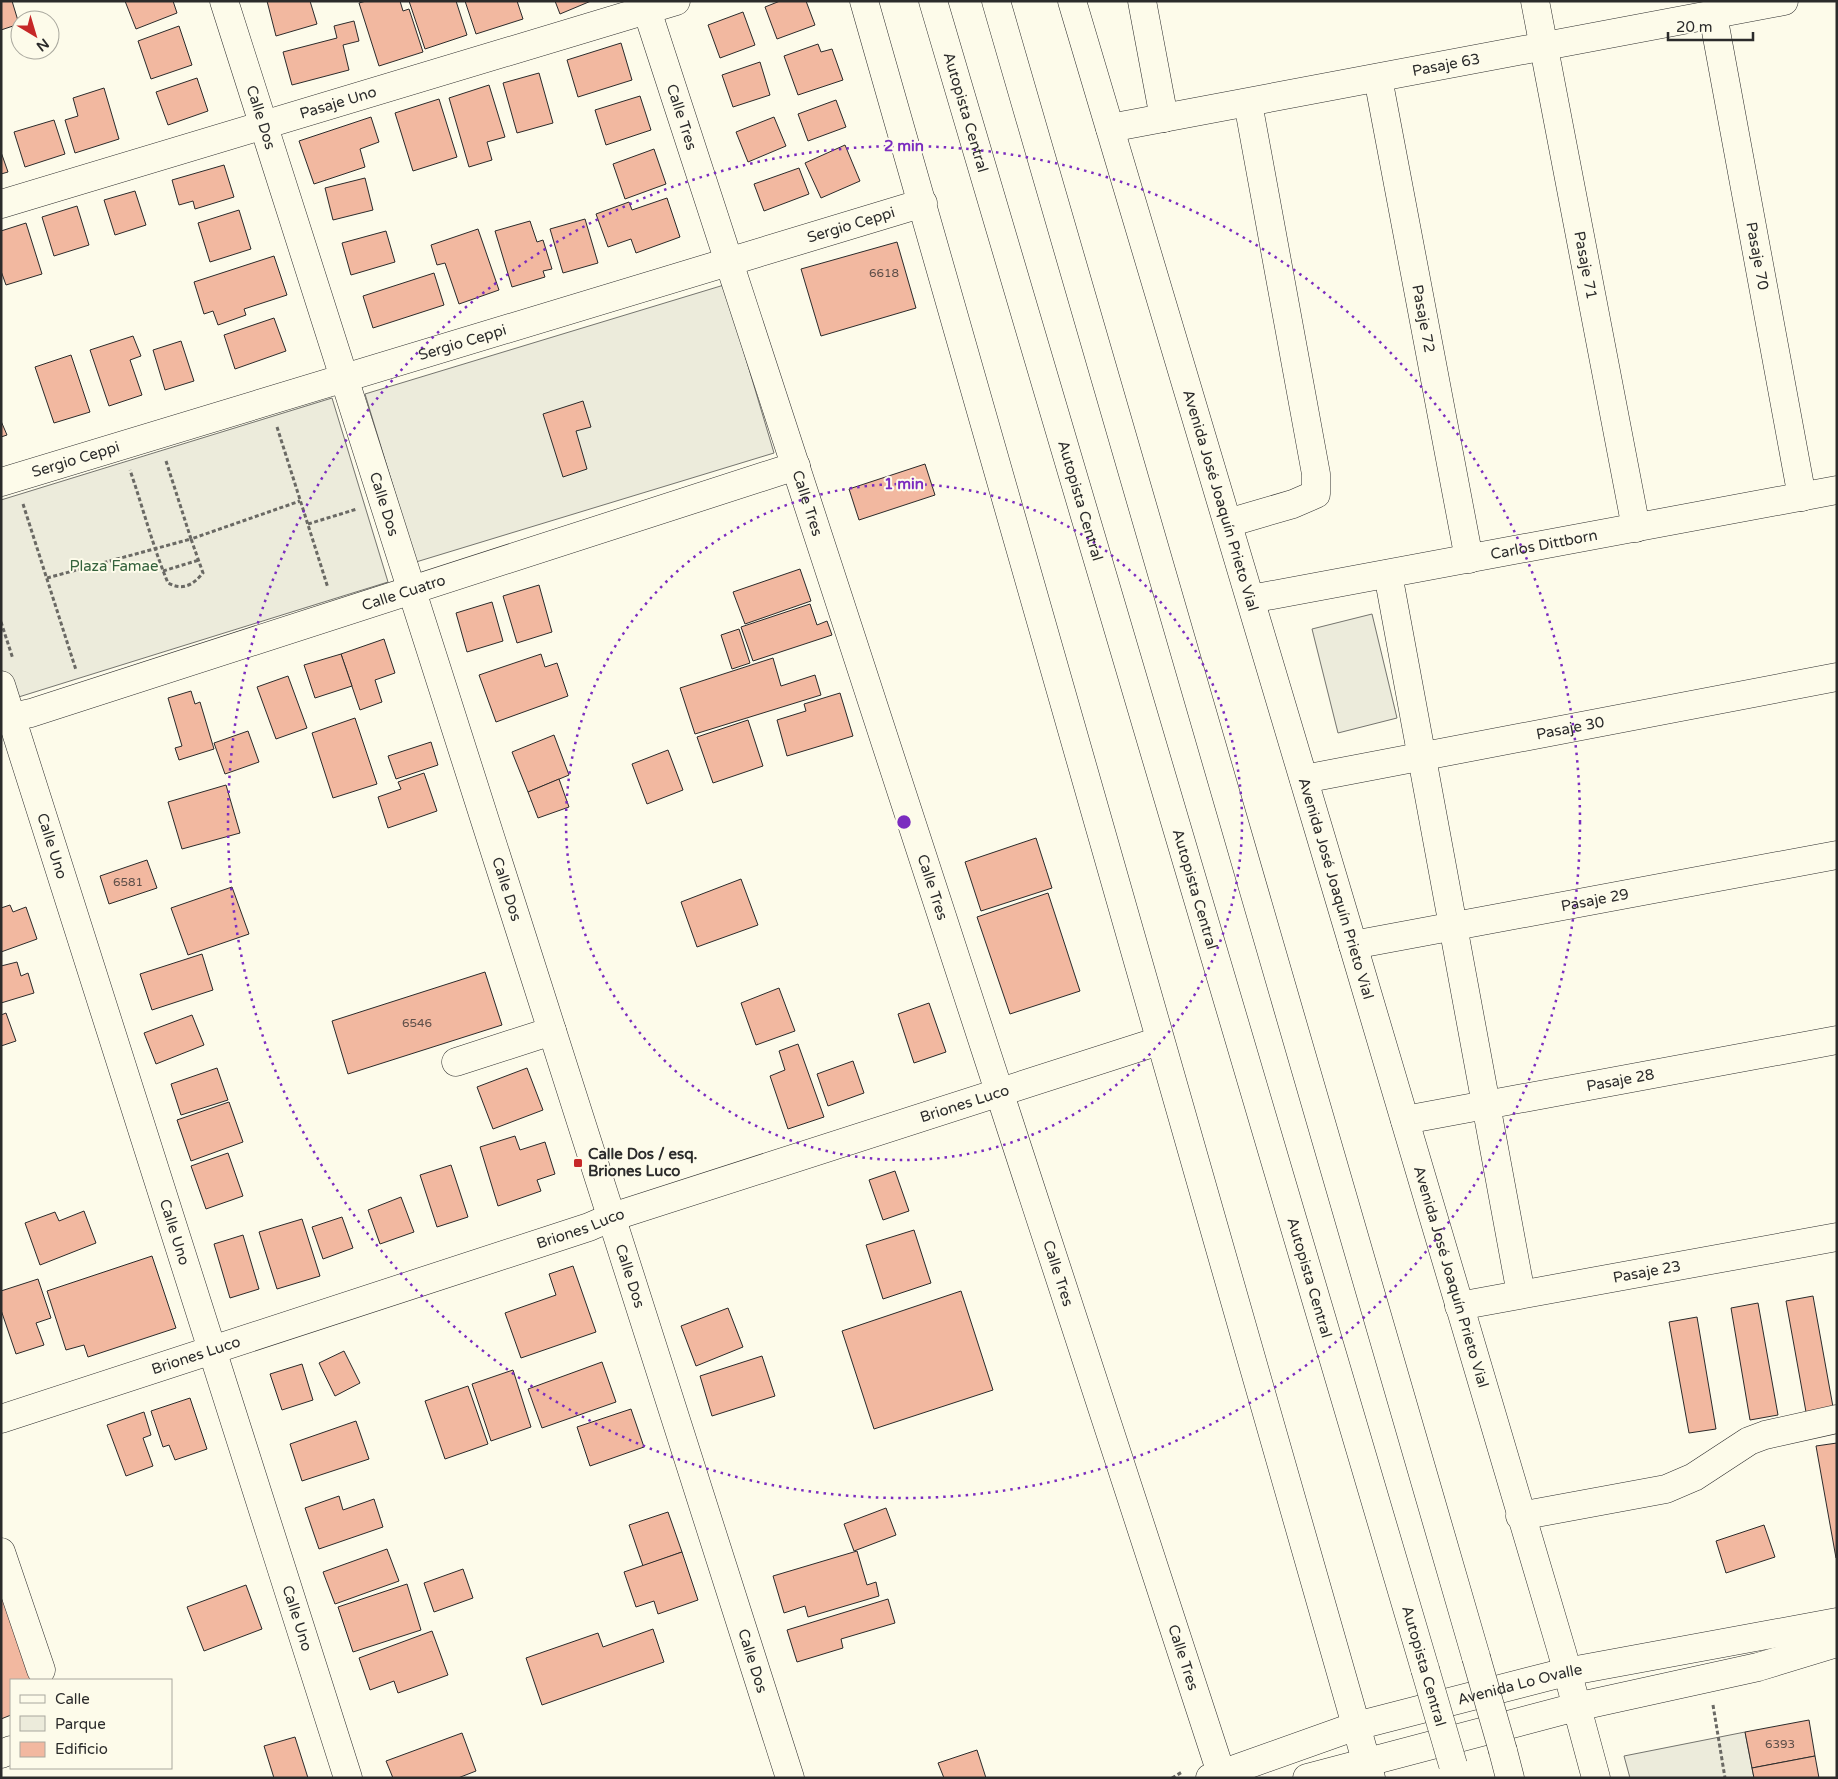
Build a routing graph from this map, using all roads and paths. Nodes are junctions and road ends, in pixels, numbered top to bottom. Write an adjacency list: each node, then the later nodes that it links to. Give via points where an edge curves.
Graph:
1 (224, 1): 16 (main road, Calle Dos)
2 (676, 1): 10 (main road, Pasaje Uno)
3 (864, 1): 18 (main road)
4 (933, 1): 78 (main road, Autopista Central, bridge)
5 (996, 1): 83 (main road, bridge)
6 (1072, 1): 17 (main road, Avenida José Joaquín Prieto Vial)
7 (1142, 1): 15 (main road)
8 (1535, 1): 12 (main road, Pasaje 71)
9 (1784, 1): 11 (main road, Pasaje 63)
10 (646, 6): 16 (main road, Pasaje Uno); 20 (main road, Calle Tres)
11 (1713, 15): 12 (main road, Pasaje 63); 28 (main road, Pasaje 70)
12 (1544, 46): 13 (main road, Pasaje 63); 34 (main road, Pasaje 71)
13 (1378, 78): 14 (main road, Pasaje 63); 37 (main road, Pasaje 72)
14 (1248, 103): 15 (main road, Pasaje 63); 32 (main road, via 1316,474 1316,494)
15 (1164, 118): 17 (main road, Pasaje 63)
16 (263, 125): 19 (main road, Pasaje Uno); 21 (main road, Calle Dos)
17 (1110, 128): 32 (main road, Avenida José Joaquín Prieto Vial)
18 (923, 203): 20 (main road, Sergio Ceppi); 56 (main road)
19 (1, 204)
20 (729, 262): 21 (main road, Sergio Ceppi); 24 (main road, Calle Tres)
21 (344, 378): 26 (main road, Sergio Ceppi); 42 (main road, Calle Dos)
22 (275, 422): 29 (path)
23 (164, 457): 35 (path)
24 (796, 466): 42 (main road, Calle Cuatro); 58 (main road, Calle Tres)
25 (129, 468): 36 (path)
26 (1, 482)
27 (1837, 490): 28 (main road, Carlos Dittborn)
28 (1802, 497): 34 (main road, Carlos Dittborn)
29 (300, 500): 33 (path); 35 (path)
30 (22, 502): 41 (path)
31 (358, 508): 33 (path)
32 (1228, 523): 44 (main road, Avenida José Joaquín Prieto Vial)
33 (308, 524): 43 (path)
34 (1636, 528): 37 (main road, Carlos Dittborn)
35 (191, 539): 36 (path); 38 (path)
36 (156, 548): 39 (path); 41 (path)
37 (1469, 559): 40 (main road, Carlos Dittborn)
38 (199, 560): 39 (path); 39 (path, via 203,573 195,583 185,587 176,588 168,584)
39 (163, 571)
40 (1388, 574): 44 (main road, Carlos Dittborn); 49 (main road)
41 (46, 578): 45 (path)
42 (411, 590): 48 (main road, Calle Cuatro); 54 (main road, Calle Dos)
43 (331, 595)
44 (1251, 599): 50 (main road, Avenida José Joaquín Prieto Vial)
45 (77, 674)
46 (1837, 677): 49 (main road, Pasaje 30)
47 (1, 685): 48 (main road, Calle Uno)
48 (10, 734): 65 (main road, Calle Uno)
49 (1422, 756): 50 (main road, Pasaje 30); 52 (main road)
50 (1304, 779): 53 (main road, Avenida José Joaquín Prieto Vial)
51 (1837, 855): 52 (main road, Pasaje 29)
52 (1454, 926): 53 (main road, Pasaje 29); 59 (main road)
53 (1354, 945): 60 (main road, Avenida José Joaquín Prieto Vial)
54 (552, 1031): 57 (main road); 61 (main road, Calle Dos)
55 (1837, 1040): 59 (main road, Pasaje 28)
56 (1159, 1041): 58 (main road, Briones Luco); 76 (main road)
57 (456, 1062)
58 (1000, 1093): 61 (main road, Briones Luco); 79 (main road, Calle Tres)
59 (1486, 1105): 60 (main road, Pasaje 28); 63 (main road)
60 (1405, 1120): 64 (main road, Avenida José Joaquín Prieto Vial)
61 (612, 1217): 65 (main road, Briones Luco); 81 (main road, Calle Dos)
62 (1837, 1237): 63 (main road, Pasaje 23)
63 (1521, 1294): 64 (main road, Pasaje 23)
64 (1459, 1306): 68 (main road, Avenida José Joaquín Prieto Vial)
65 (213, 1350): 66 (main road, Briones Luco); 80 (main road, Calle Uno)
66 (1, 1419)
67 (1837, 1419): 68 (main road, via 1765,1435 1694,1477 1666,1488)
68 (1520, 1516): 73 (main road, Avenida José Joaquín Prieto Vial)
69 (1, 1552): 72 (main road)
70 (1837, 1622): 73 (main road, Avenida Lo Ovalle)
71 (1837, 1643): 75 (main road, via 1758,1667)
72 (41, 1670)
73 (1566, 1672): 75 (main road, Avenida José Joaquín Prieto Vial); 76 (main road, Avenida Lo Ovalle)
74 (1712, 1703): 85 (path)
75 (1576, 1707): 77 (main road); 84 (main road, Avenida José Joaquín Prieto Vial)
76 (1356, 1726): 77 (main road); 79 (main road, Avenida Lo Ovalle)
77 (1369, 1770): 82 (main road)
78 (1455, 1771)
79 (1216, 1775)
80 (348, 1778)
81 (790, 1778)
82 (1308, 1778)
83 (1510, 1778)
84 (1596, 1778)
85 (1726, 1778)

